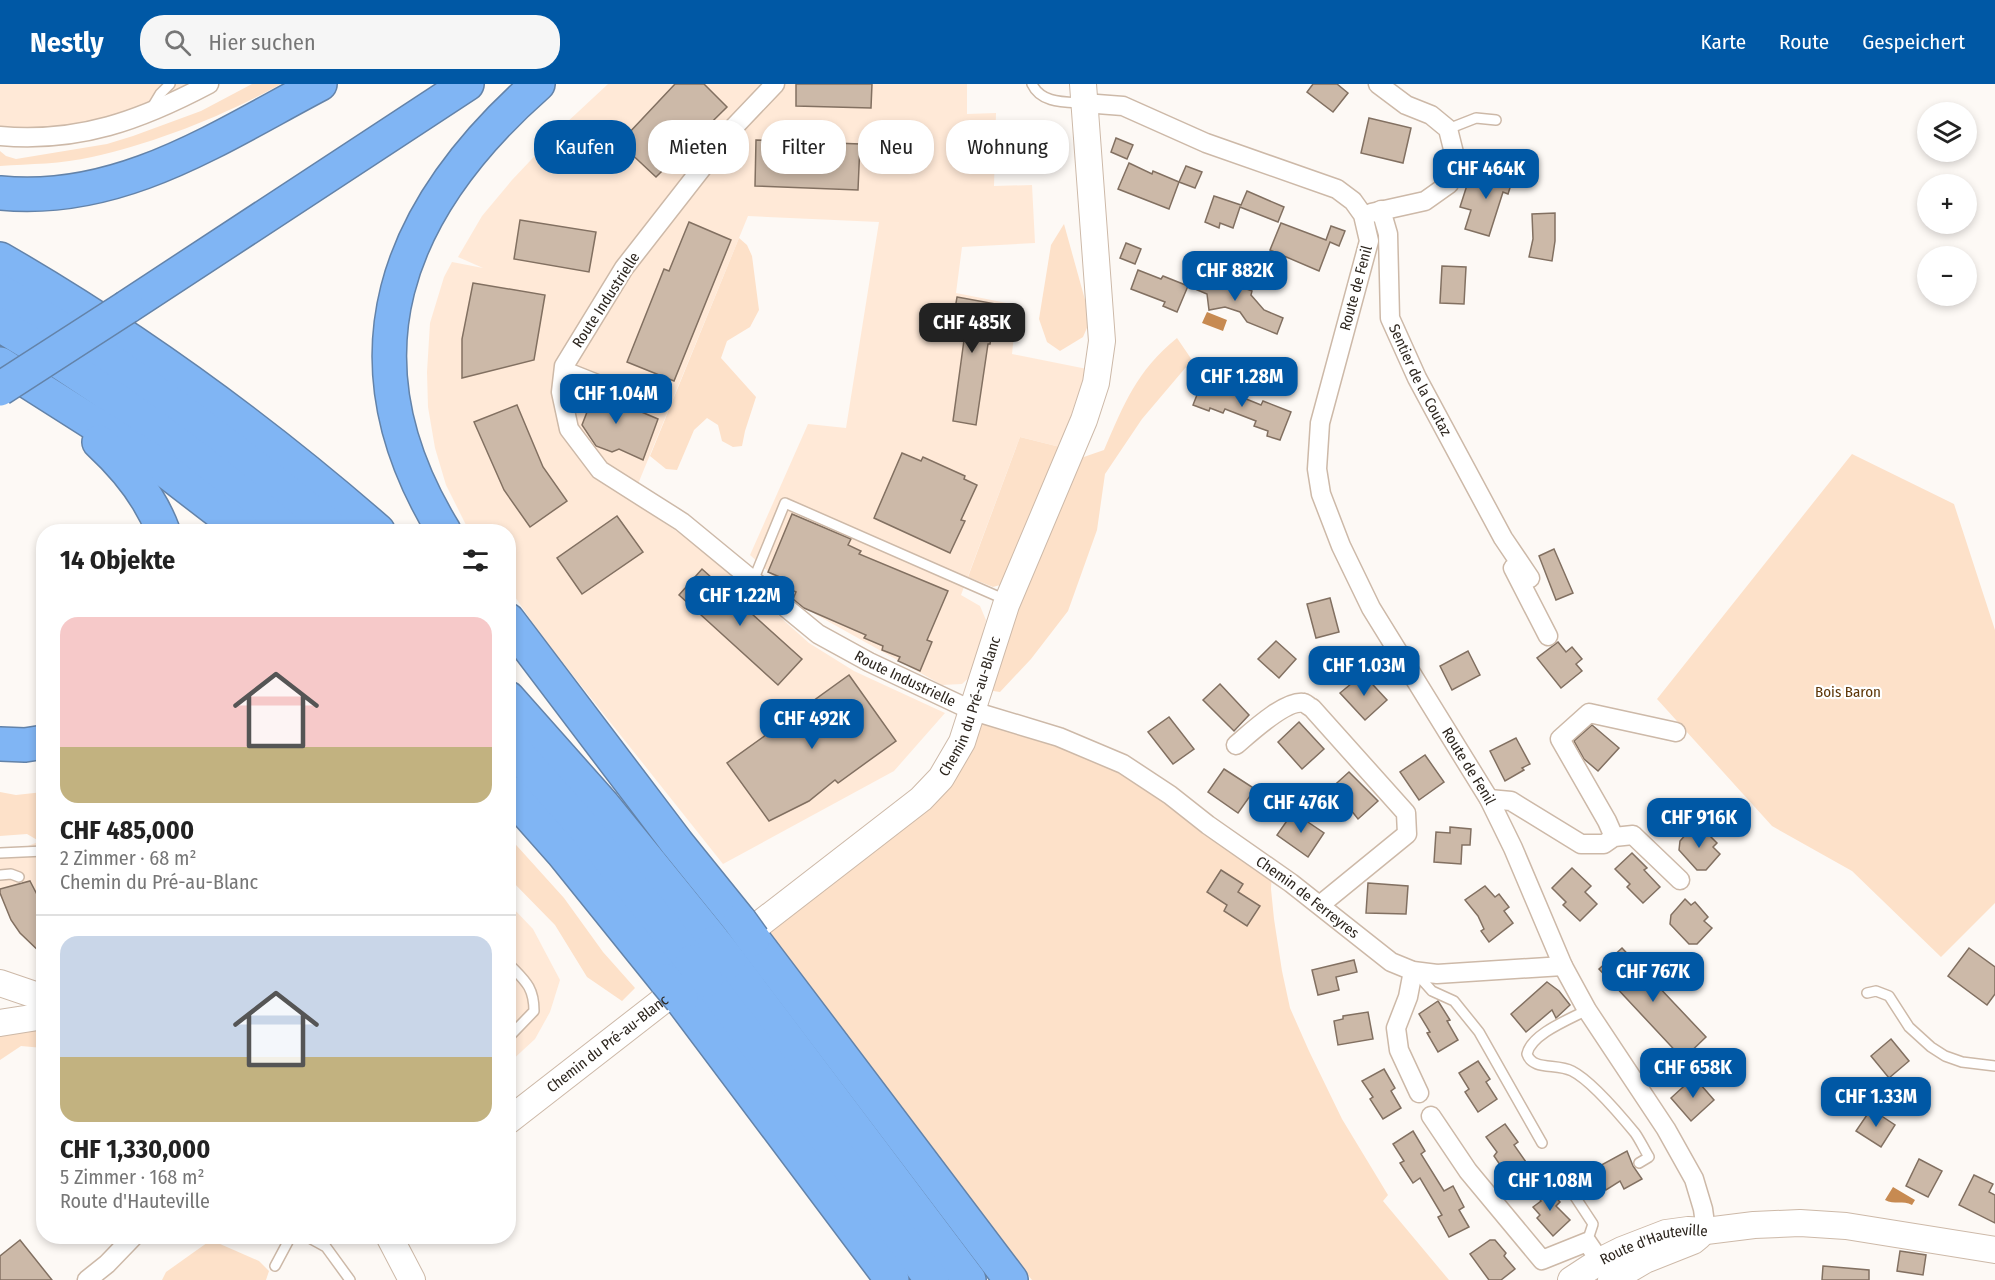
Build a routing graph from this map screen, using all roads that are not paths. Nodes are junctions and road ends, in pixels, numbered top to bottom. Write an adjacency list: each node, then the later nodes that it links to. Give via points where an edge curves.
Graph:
1 (170, 84): 11 (lane)
2 (209, 84): 11 (street)
3 (320, 84): 15 (highway, via 133,177 69,193)
4 (435, 84): 19 (highway)
5 (467, 84): 19 (highway)
6 (538, 84): 31 (highway, via 487,133 445,184 413,242 394,306 390,371 396,416 416,477)
7 (775, 84): 22 (street, Route Industrielle, via 734,127 624,268)
8 (1032, 84): 10 (lane, via 1036,93 1052,101)
9 (1378, 84): 13 (street)
10 (1084, 94): 16 (street, via 1337,189); 35 (street, Chemin du Pré-au-Blanc, via 1102,341 1096,383)
11 (149, 114): 14 (street, via 72,134)
12 (1496, 120): 13 (lane, via 1476,118)
13 (1448, 129): 16 (street, via 1456,161 1449,184 1425,201)
14 (0, 136)
15 (0, 193)
16 (1372, 212): 32 (street, Sentier de la Coutaz, via 1388,234 1390,318 1417,378); 48 (street, Route de Fenil, via 1369,241 1320,423 1317,469 1321,494 1371,608)
17 (0, 258): 30 (highway, via 167,364 293,459)
18 (0, 291): 29 (highway, via 161,395)
19 (117, 300): 21 (highway); 23 (highway, bridge)
20 (0, 325): 28 (highway, via 148,422)
21 (0, 364): 24 (highway)
22 (564, 366): 25 (lane); 34 (street, Route Industrielle, via 561,392 569,429 600,470 682,522)
23 (0, 389)
24 (46, 394): 26 (highway, via 122,464); 27 (highway, via 153,461)
25 (662, 405)
26 (160, 524)
27 (235, 524)
28 (279, 524)
29 (327, 524)
30 (370, 524)
31 (440, 524)
32 (1503, 538): 33 (street, Sentier de la Coutaz); 37 (street, Sentier de la Coutaz, via 1506,555)
33 (1530, 578)
34 (753, 581): 35 (lane, via 785,503); 40 (street, Route Industrielle, via 818,634)
35 (1008, 601): 40 (street, Chemin du Pré-au-Blanc)
36 (516, 631): 51 (highway)
37 (1548, 636)
38 (516, 668): 51 (highway)
39 (516, 708): 59 (highway, via 603,805)
40 (973, 711): 57 (street, Chemin de Ferreyres, via 1070,741 1123,764); 71 (street, Chemin du Pré-au-Blanc, via 962,742 941,777 921,799)
41 (1676, 732): 50 (street, via 1589,713 1560,739)
42 (36, 743): 43 (highway)
43 (0, 744)
44 (1236, 745): 57 (street, via 1281,710 1303,703 1312,708 1406,813 1407,834)
45 (516, 752): 59 (highway, via 582,826)
46 (36, 765): 47 (highway)
47 (0, 767)
48 (1489, 799): 50 (street, via 1511,801 1581,844 1604,844); 58 (street, Route de Fenil)
49 (516, 800): 59 (highway, via 575,867)
50 (1614, 837): 56 (street, via 1633,835)
51 (677, 843): 90 (highway)
52 (36, 851): 53 (lane)
53 (0, 853)
54 (0, 876): 55 (lane)
55 (19, 877)
56 (1680, 880)
57 (1320, 905): 60 (street, Chemin de Ferreyres, via 1391,962)
58 (1563, 966): 60 (street, Chemin de Ferreyres, via 1437,974); 65 (street, Route de Fenil)
59 (698, 971): 87 (highway); 88 (highway); 89 (highway)
60 (1413, 971): 70 (street, via 1396,1028 1399,1050); 73 (lane, via 1432,991 1454,1001 1479,1032)
61 (516, 972): 68 (lane, via 532,991 534,1011)
62 (0, 984): 64 (street); 67 (street, via 6,1002)
63 (1867, 993): 69 (lane, via 1882,992 1889,996 1909,1027 1945,1056)
64 (36, 995)
65 (1587, 1010): 74 (lane, via 1532,1043 1527,1054 1529,1060 1533,1064 1561,1066 1580,1075 1635,1134 1649,1157); 76 (street, Route de Fenil, via 1666,1129 1694,1179)
66 (36, 1017): 67 (street)
67 (0, 1021)
68 (516, 1030)
69 (1995, 1066)
70 (1419, 1093)
71 (516, 1115)
72 (1431, 1116): 83 (street, via 1468,1171 1542,1260)
73 (1542, 1143)
74 (1639, 1163)
75 (1566, 1183): 83 (lane, via 1593,1224)
76 (1706, 1231): 81 (street, via 1800,1223 1846,1226); 83 (street, Route d'Hauteville, via 1693,1241 1645,1260)
77 (126, 1244): 84 (street)
78 (287, 1244): 82 (lane)
79 (321, 1244): 85 (lane)
80 (392, 1244): 86 (street)
81 (1995, 1251)
82 (275, 1266)
83 (1606, 1268): 91 (street, Route d'Hauteville)
84 (87, 1280)
85 (350, 1280)
86 (411, 1280)
87 (892, 1280)
88 (932, 1280)
89 (969, 1280)
90 (1011, 1280)
91 (1571, 1280)

